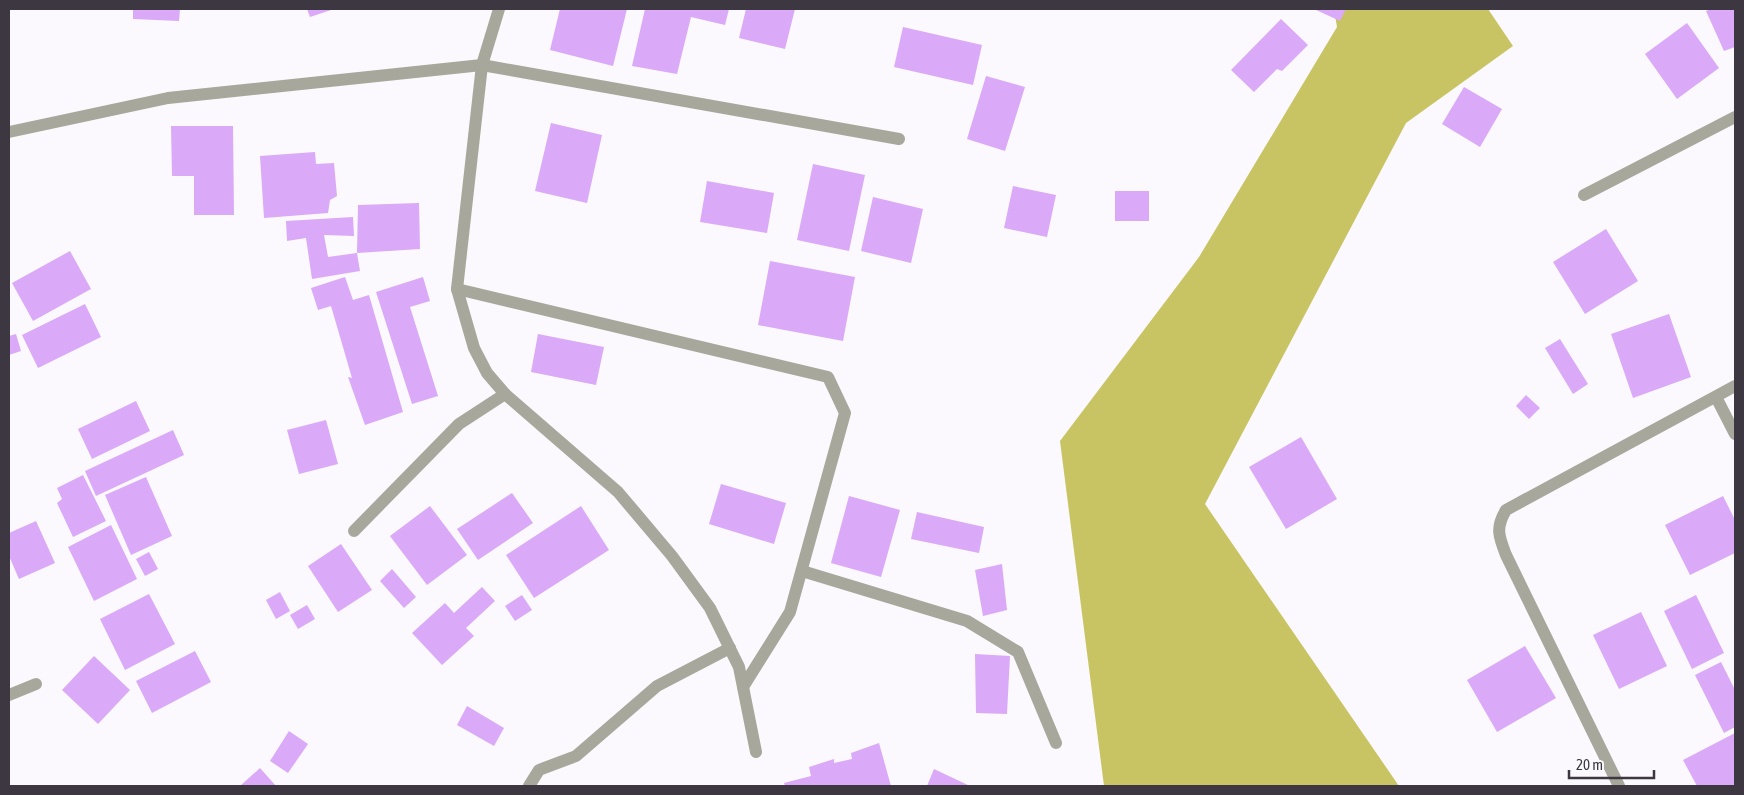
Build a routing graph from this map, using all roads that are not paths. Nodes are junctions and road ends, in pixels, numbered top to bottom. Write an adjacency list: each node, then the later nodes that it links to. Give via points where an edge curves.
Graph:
1 (499, 9): 2 (street)
2 (482, 64): 4 (street, via 168,98); 5 (street); 7 (street)
3 (1735, 117): 6 (street)
4 (9, 132)
5 (899, 139)
6 (1584, 196)
7 (457, 289): 9 (street, via 474,348 487,372); 13 (street, via 828,377 845,413)
8 (1735, 386): 10 (street)
9 (505, 394): 12 (street, via 459,424); 14 (street, via 618,492 672,556 710,608)
10 (1716, 396): 11 (street); 21 (street, via 1506,510 1500,520 1498,535 1506,555)
11 (1735, 434)
12 (354, 532)
13 (802, 571): 16 (street, via 790,612); 18 (street, via 967,622 1018,652)
14 (730, 648): 16 (street); 20 (street, via 658,686 576,756 539,770)
15 (36, 684): 17 (street)
16 (743, 687): 19 (street)
17 (9, 696)
18 (1056, 743)
19 (756, 752)
20 (529, 786)
21 (1619, 786)

